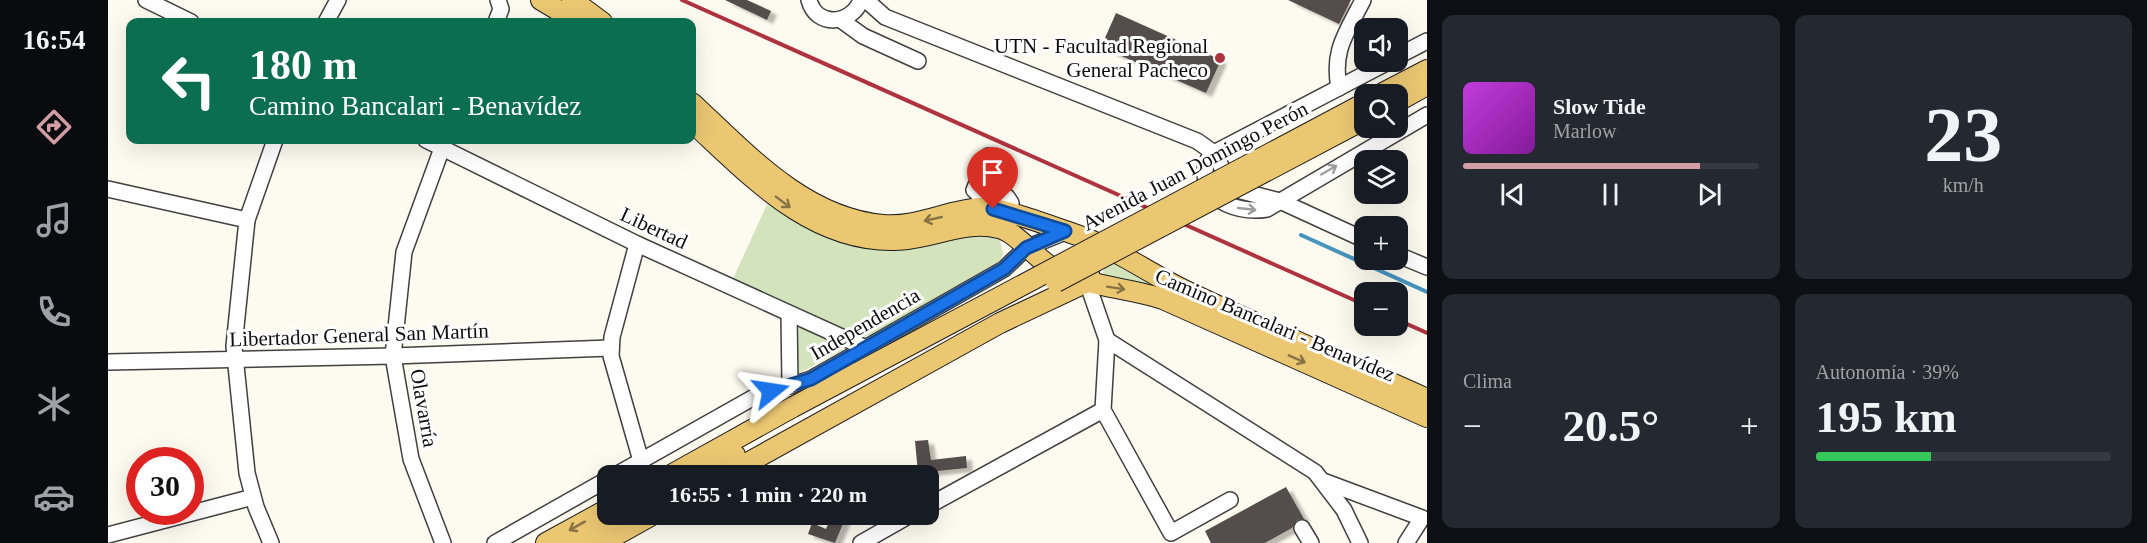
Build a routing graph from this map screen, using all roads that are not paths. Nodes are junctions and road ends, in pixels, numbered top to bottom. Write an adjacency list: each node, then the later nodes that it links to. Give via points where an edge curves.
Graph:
1 (146, 0): 11 (street)
2 (338, 0): 12 (street)
3 (498, 0): 13 (street, via 501,9)
4 (541, 0): 14 (main road)
5 (572, 0): 15 (main road)
6 (809, 0): 9 (street, via 822,18)
7 (867, 0): 10 (street)
8 (1363, 0): 23 (street, via 1337,52)
9 (852, 11): 10 (street); 18 (street, via 863,36)
10 (885, 17): 33 (street, via 1197,141)
11 (183, 18)
12 (328, 18)
13 (498, 18)
14 (571, 18)
15 (597, 18)
16 (1427, 41): 17 (street)
17 (1408, 51)
18 (918, 61)
19 (1427, 70): 21 (main road)
20 (1370, 72): 23 (street)
21 (1400, 84)
22 (1427, 85): 24 (main road)
23 (1339, 88): 33 (street)
24 (1408, 95)
25 (696, 107): 37 (main road, Camino Bancalari - Benavídez, one-way to 25, via 984,208 905,225 837,215 783,184)
26 (1354, 109): 60 (main road, Avenida Juan Domingo Perón, bridge)
27 (1427, 115): 36 (street, one-way to 27)
28 (1354, 125): 61 (main road, bridge)
29 (696, 126): 42 (main road, Camino Bancalari - Benavídez, one-way to 42, via 783,203 830,228 895,240 970,226 990,227 1007,231)
30 (274, 144): 38 (street)
31 (444, 144): 51 (street, Olavarría, via 404,252)
32 (446, 144): 41 (street, Libertad)
33 (1214, 153): 36 (street, via 1230,183 1248,194); 36 (street, one-way to 36, via 1208,159 1205,179 1209,191 1220,201 1256,211)
34 (988, 156): 37 (street, via 974,190 980,196 1007,197)
35 (108, 189): 38 (street)
36 (1280, 201): 40 (street)
37 (1011, 214): 39 (main road, Camino Bancalari - Benavídez)
38 (247, 220): 52 (street)
39 (1065, 231): 42 (street, Independencia); 43 (main road, Camino Bancalari - Benavídez)
40 (1354, 235)
41 (637, 244): 47 (street, Libertad); 49 (street)
42 (1026, 248): 46 (main road, Camino Bancalari - Benavídez, via 1044,264); 50 (street, Independencia, via 1004,269)
43 (1107, 249): 46 (main road); 55 (main road, Camino Bancalari - Benavídez, via 1203,299)
44 (1408, 259): 45 (street)
45 (1427, 267)
46 (1087, 282): 48 (street); 57 (main road, Camino Bancalari - Benavídez, one-way to 57, via 1163,299); 62 (main road, via 1000,323)
47 (789, 314): 50 (street, Libertad); 54 (street)
48 (1107, 340): 56 (street); 63 (street, via 1301,461)
49 (610, 348): 51 (street, Libertador General San Martín); 58 (street)
50 (866, 348): 54 (street, Independencia, via 811,379)
51 (393, 356): 52 (street, Libertador General San Martín); 77 (street, Olavarría, via 411,459)
52 (234, 360): 53 (street, Libertador General San Martín); 65 (street)
53 (108, 362)
54 (790, 386): 58 (street, Independencia, via 756,396)
55 (1427, 399)
56 (1103, 410): 66 (street); 67 (street, via 1171,533)
57 (1427, 417)
58 (641, 461): 59 (street, Independencia)
59 (634, 465)
60 (689, 465)
61 (718, 465)
62 (744, 465)
63 (1323, 481): 69 (street); 75 (street, via 1344,510)
64 (597, 485): 78 (street)
65 (253, 497): 74 (street); 76 (street)
66 (939, 500)
67 (1230, 500)
68 (597, 515): 79 (main road, one-way to 79)
69 (1425, 517): 84 (street)
70 (609, 525): 80 (main road)
71 (634, 525): 81 (main road)
72 (893, 525): 82 (street)
73 (1302, 528): 83 (street)
74 (108, 535)
75 (1358, 542)
76 (271, 543)
77 (443, 543)
78 (495, 543)
79 (546, 543)
80 (577, 543)
81 (602, 543)
82 (861, 543)
83 (1311, 543)
84 (1406, 543)

